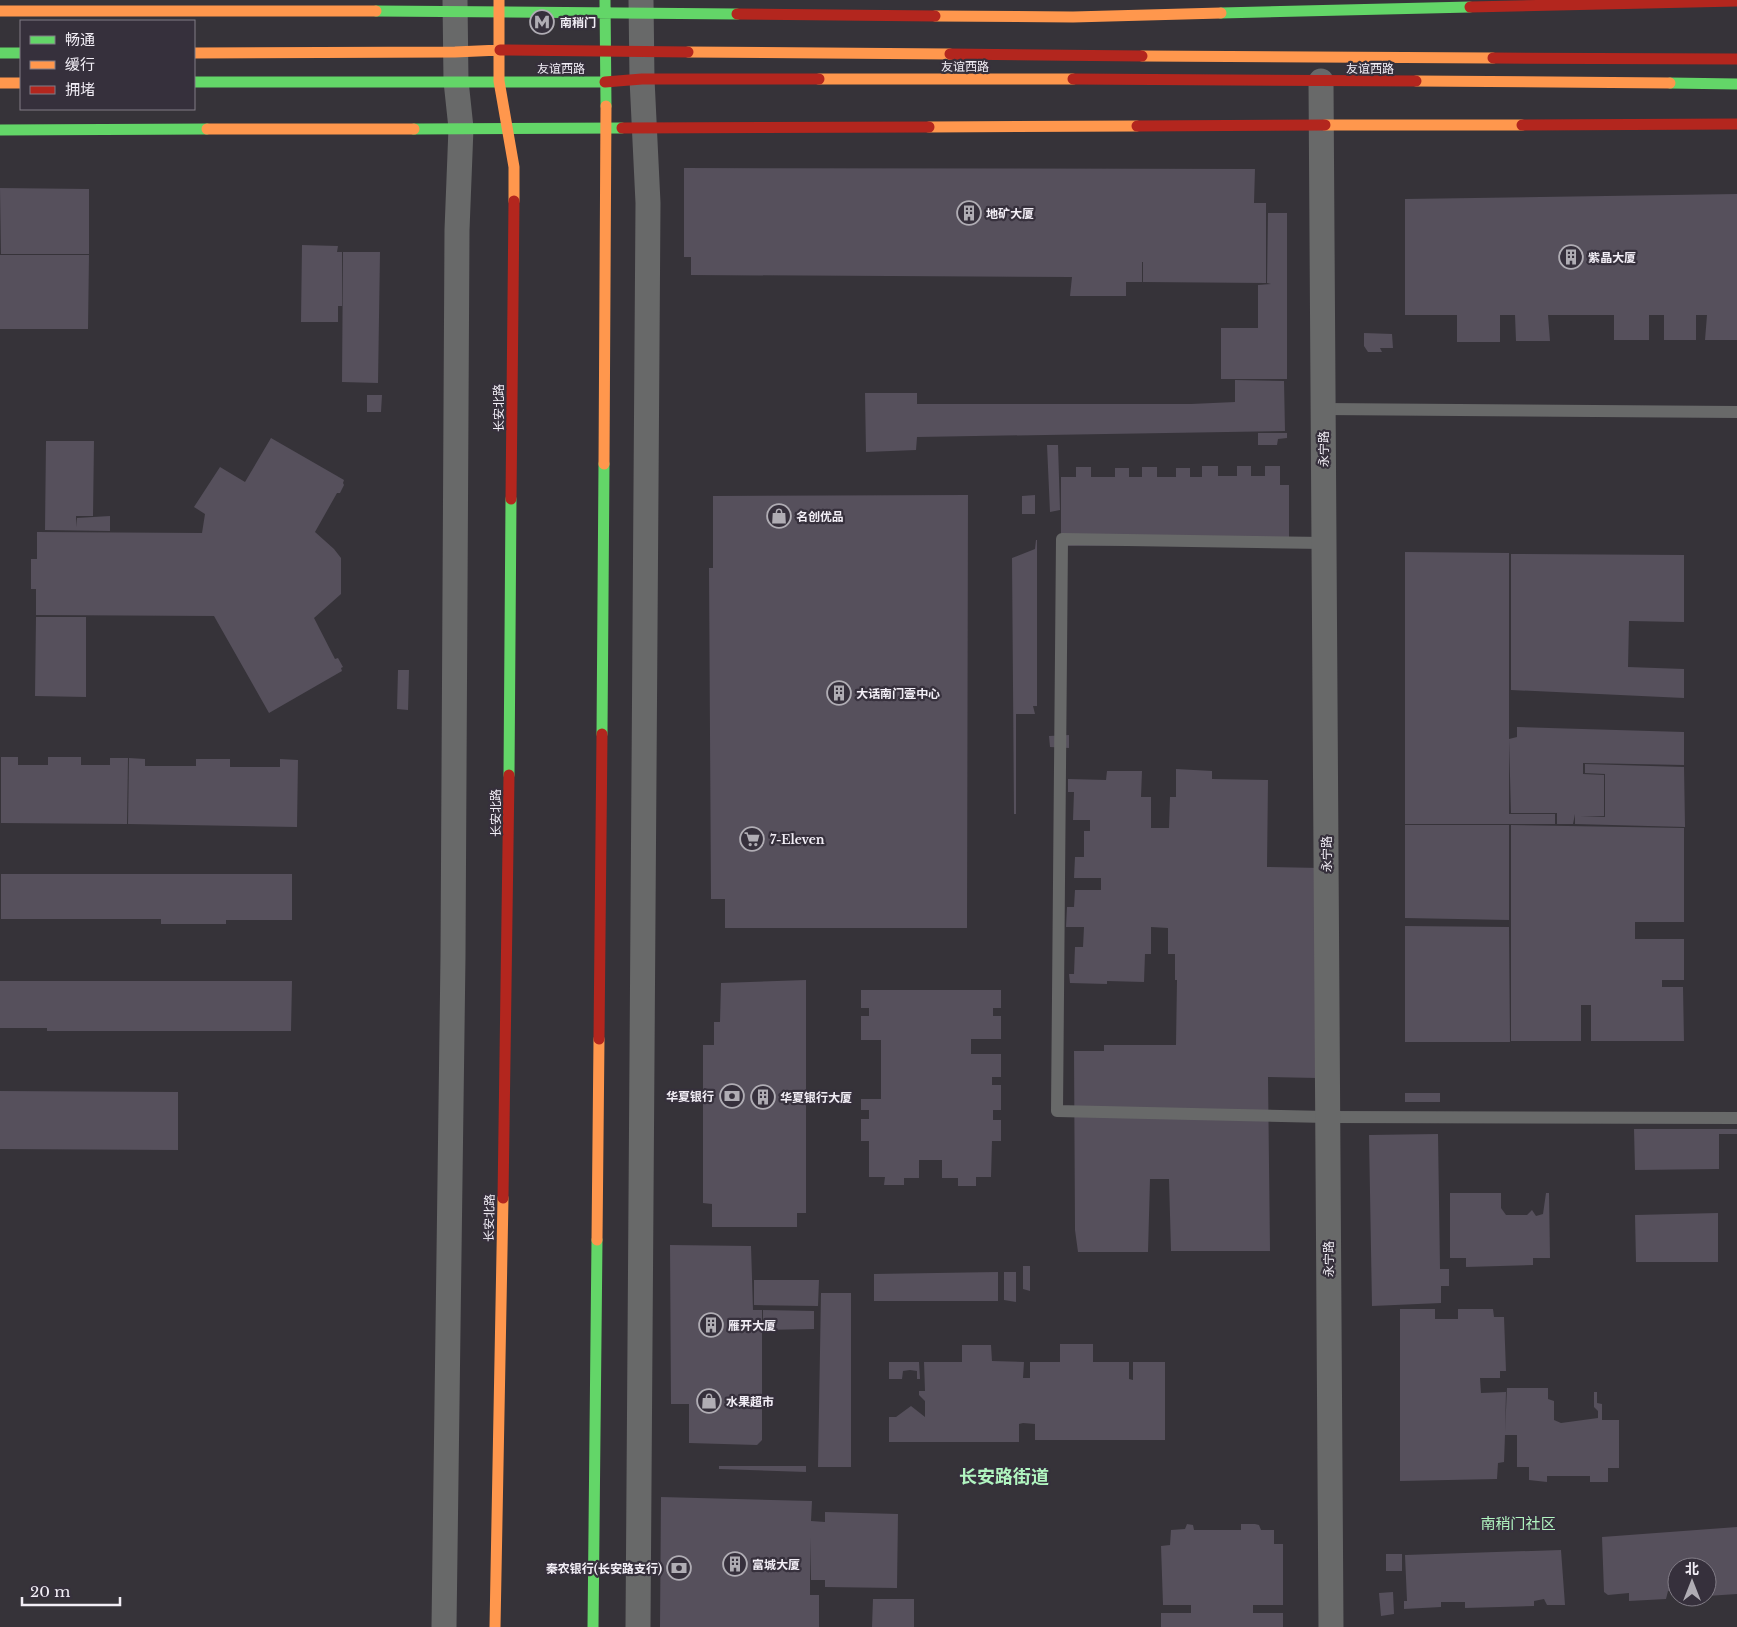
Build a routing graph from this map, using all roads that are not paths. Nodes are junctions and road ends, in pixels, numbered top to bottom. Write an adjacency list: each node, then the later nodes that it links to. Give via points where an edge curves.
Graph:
1 (605, 0): 7 (main road)
2 (1737, 1): 5 (main road, via 1073,17)
3 (455, 6): 4 (main road); 6 (main road); 10 (street)
4 (499, 6): 7 (main road); 8 (main road, 长安北路)
5 (641, 6): 7 (main road); 11 (street)
6 (0, 10)
7 (605, 13): 9 (main road)
8 (498, 50): 9 (main road, 友谊西路); 10 (main road, 友谊西路); 18 (main road, 长安北路)
9 (605, 51): 11 (main road, 友谊西路); 21 (main road)
10 (455, 52): 14 (main road, 友谊西路); 17 (street)
11 (641, 52): 15 (main road, 友谊西路); 16 (street)
12 (0, 53): 13 (main road)
13 (20, 53)
14 (195, 53)
15 (1737, 59)
16 (642, 79): 19 (main road, 友谊西路); 21 (main road, 友谊西路); 30 (street)
17 (456, 81): 18 (main road, 友谊西路); 20 (main road, 友谊西路); 27 (street)
18 (500, 81): 21 (main road, 友谊西路); 28 (main road, 长安北路)
19 (1322, 81): 24 (main road, 友谊西路); 26 (street, 永宁路)
20 (195, 82)
21 (606, 82): 29 (main road)
22 (0, 83): 23 (main road)
23 (20, 83)
24 (1737, 84)
25 (1737, 124): 26 (main road)
26 (1322, 126): 30 (main road); 32 (street, 永宁路)
27 (461, 128): 28 (main road); 31 (main road); 37 (street, via 457,240 453,946)
28 (506, 128): 29 (main road); 38 (main road, 长安北路, via 514,167 514,197)
29 (606, 128): 30 (main road); 39 (main road)
30 (644, 128): 40 (street, via 648,203)
31 (0, 130)
32 (1323, 409): 33 (lane); 34 (street, 永宁路)
33 (1737, 412)
34 (1324, 543): 35 (street, 永宁路); 35 (lane, via 1062,539 1058,1111)
35 (1327, 1118): 36 (lane); 41 (street, 永宁路)
36 (1737, 1118)
37 (444, 1627)
38 (496, 1627)
39 (593, 1627)
40 (638, 1627)
41 (1331, 1627)

